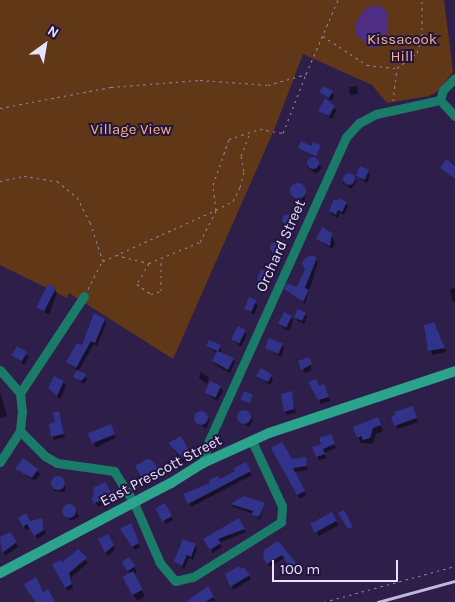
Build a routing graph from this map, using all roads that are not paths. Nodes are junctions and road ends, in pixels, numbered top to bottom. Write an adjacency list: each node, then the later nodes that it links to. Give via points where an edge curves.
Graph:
1 (455, 78): 2 (street, via 443,90)
2 (440, 100): 3 (street); 11 (street, Orchard Street, via 394,110 359,123 339,148 207,445)
3 (455, 116)
4 (84, 296): 7 (street)
5 (0, 370): 7 (street)
6 (455, 371): 9 (main road, East Prescott Street)
7 (20, 393): 8 (street)
8 (20, 431): 10 (street); 12 (street, via 45,456 57,463 114,471)
9 (252, 441): 11 (main road, East Prescott Street); 12 (street, via 278,498 282,517 274,528 193,577 175,580 160,563)
10 (0, 462)
11 (203, 463): 12 (main road, East Prescott Street)
12 (134, 503): 13 (main road, East Prescott Street)
13 (0, 573)

